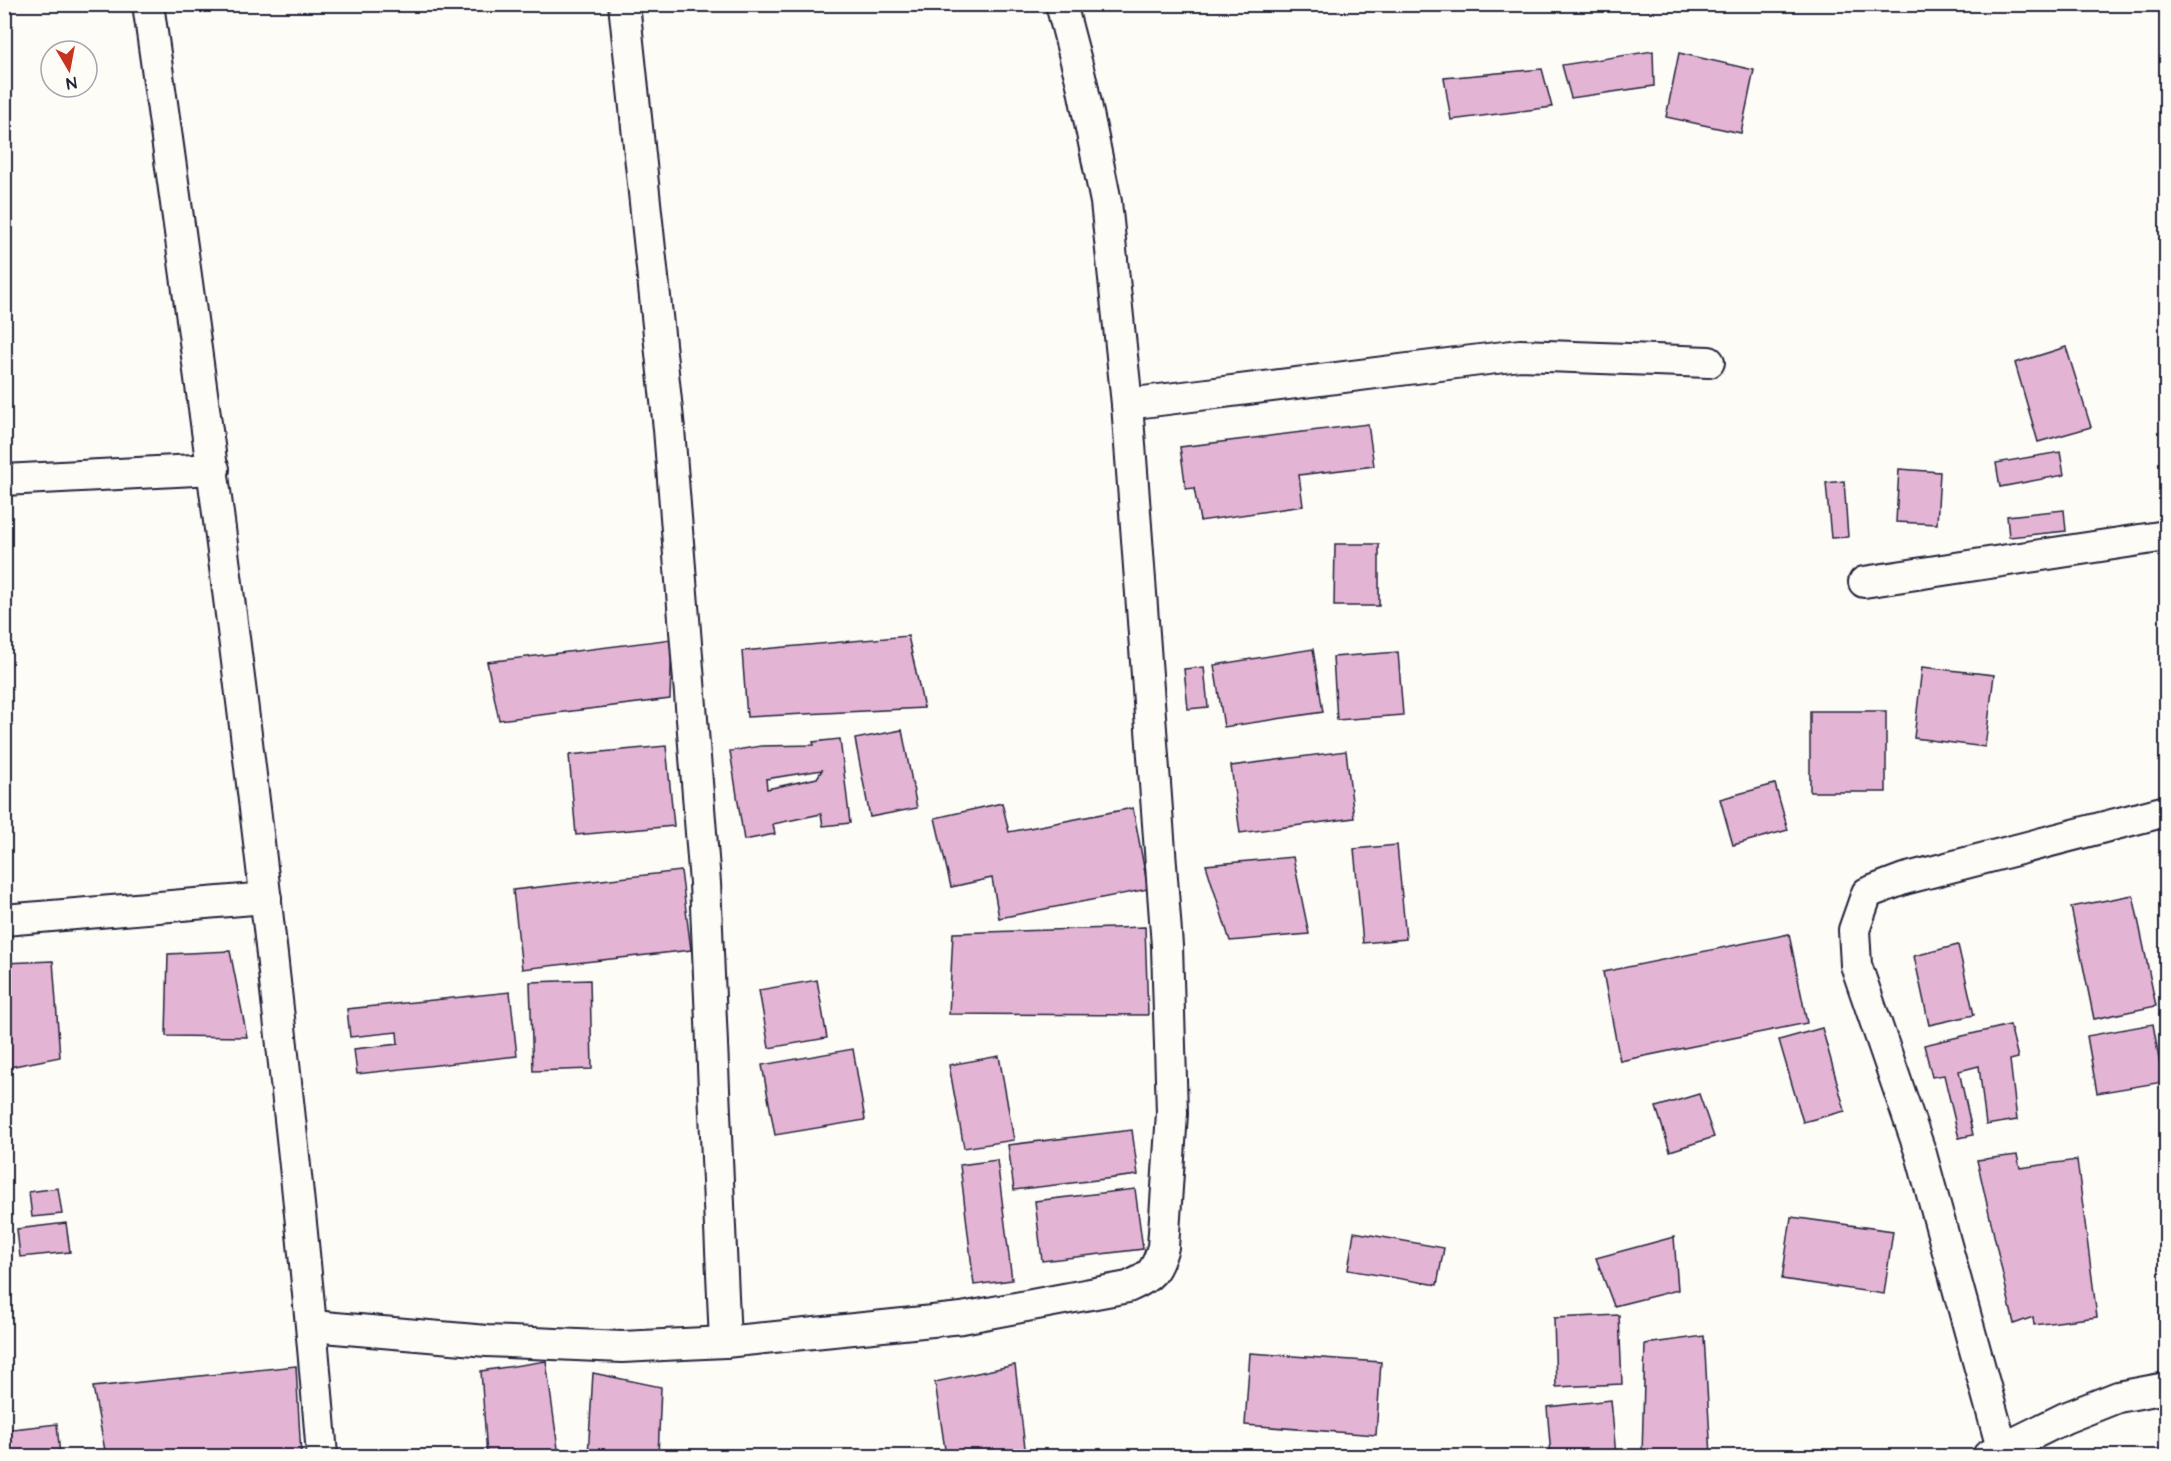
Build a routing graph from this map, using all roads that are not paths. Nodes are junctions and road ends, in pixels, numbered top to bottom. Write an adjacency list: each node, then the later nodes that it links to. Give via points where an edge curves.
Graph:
1 (148, 4): 6 (street)
2 (624, 4): 14 (street, via 669,429 704,871)
3 (1061, 4): 5 (street, via 1106,202)
4 (1709, 362): 5 (street, via 1511,356)
5 (1126, 404): 14 (street, via 1167,958 1172,1113 1163,1247 1158,1264 1147,1279 1128,1287 973,1316)
6 (214, 469): 7 (street); 11 (street)
7 (4, 480)
8 (2166, 536): 9 (street)
9 (1864, 582)
10 (2166, 811): 16 (street, via 1904,879 1867,893 1854,930 1856,964 1921,1154)
11 (266, 898): 12 (street); 13 (street)
12 (4, 920)
13 (312, 1326): 14 (street, via 600,1346); 17 (street)
14 (725, 1342)
15 (2166, 1388): 16 (street, via 2118,1397)
16 (1995, 1452)
17 (321, 1456)

